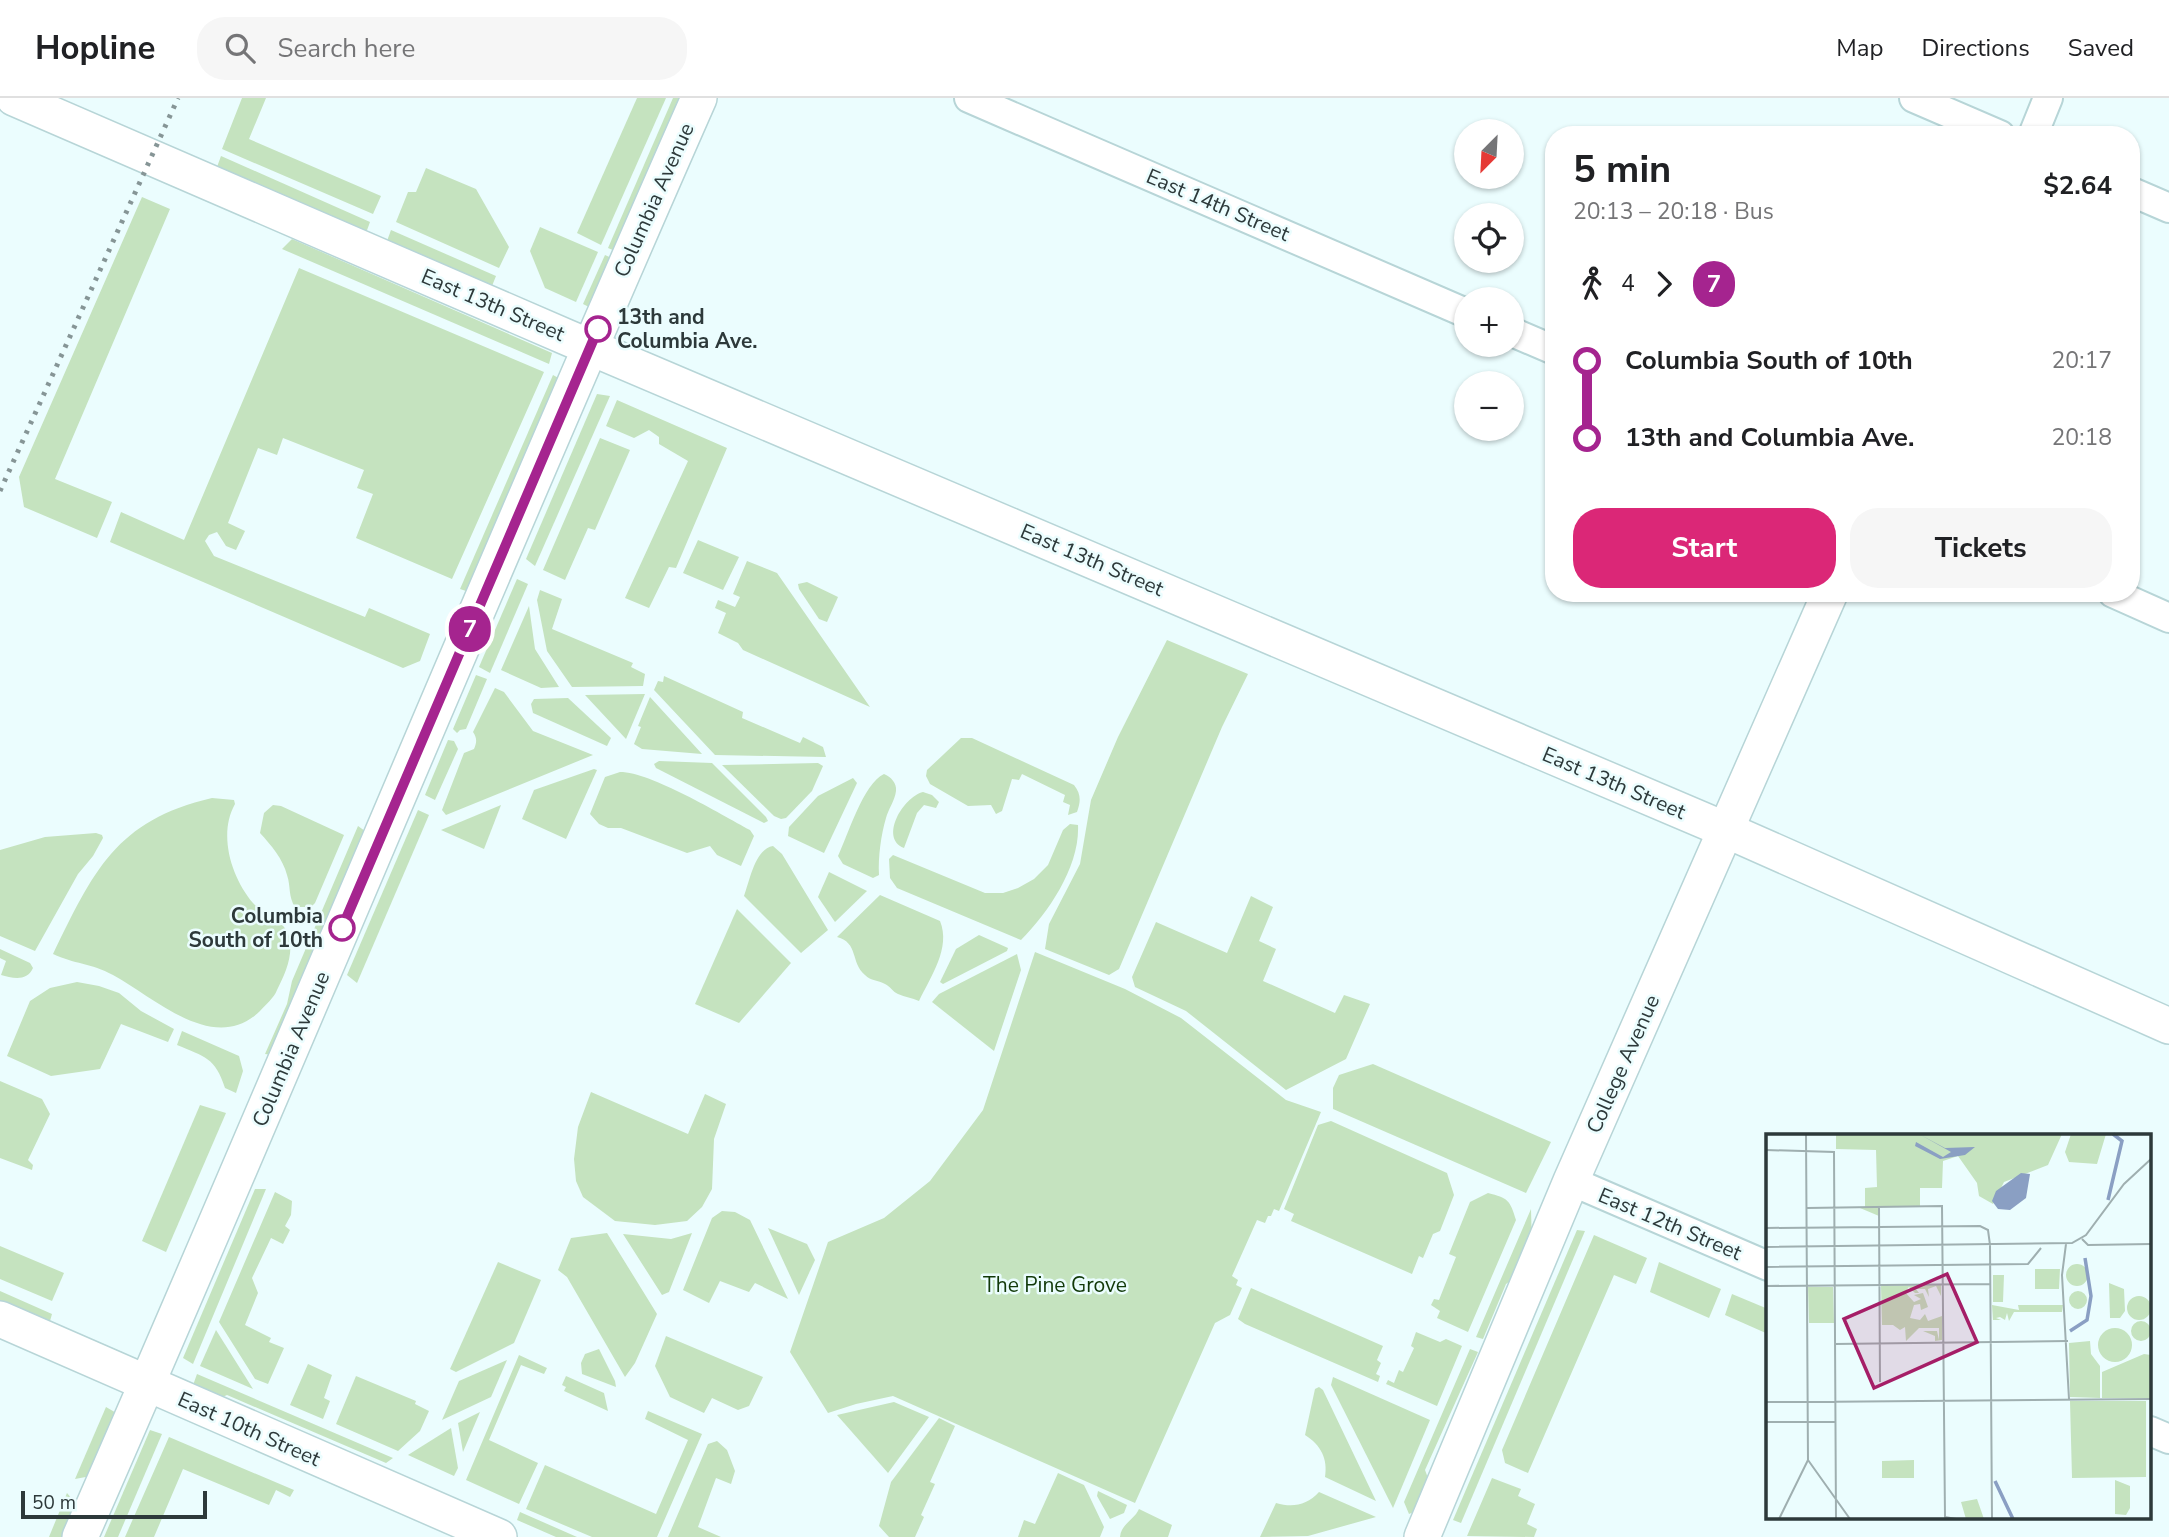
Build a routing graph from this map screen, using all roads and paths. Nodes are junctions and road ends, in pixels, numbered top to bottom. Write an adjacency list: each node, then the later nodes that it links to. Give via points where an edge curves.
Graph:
1 (14, 98): 13 (street, East 13th Street)
2 (699, 98): 13 (street, Columbia Avenue)
3 (969, 98): 10 (street, East 14th Street)
4 (1914, 98): 6 (street)
5 (2048, 98): 7 (street)
6 (1979, 126)
7 (2037, 126)
8 (2140, 195): 9 (street)
9 (2169, 208)
10 (1454, 308)
11 (1524, 337): 12 (street)
12 (1545, 346)
13 (589, 347): 17 (street, East 13th Street); 22 (street, Columbia Avenue)
14 (1826, 602): 17 (street, College Avenue)
15 (2133, 602): 16 (street)
16 (2169, 618)
17 (1726, 830): 18 (street, East 13th Street); 19 (street, College Avenue)
18 (2169, 1026)
19 (1571, 1181): 20 (street, East 12th Street); 27 (street, College Avenue)
20 (1766, 1265)
21 (0, 1319): 22 (street, East 10th Street)
22 (148, 1383): 25 (street, Columbia Avenue); 26 (street, East 10th Street)
23 (2152, 1432): 24 (street)
24 (2169, 1439)
25 (80, 1537)
26 (499, 1537)
27 (1423, 1537)

